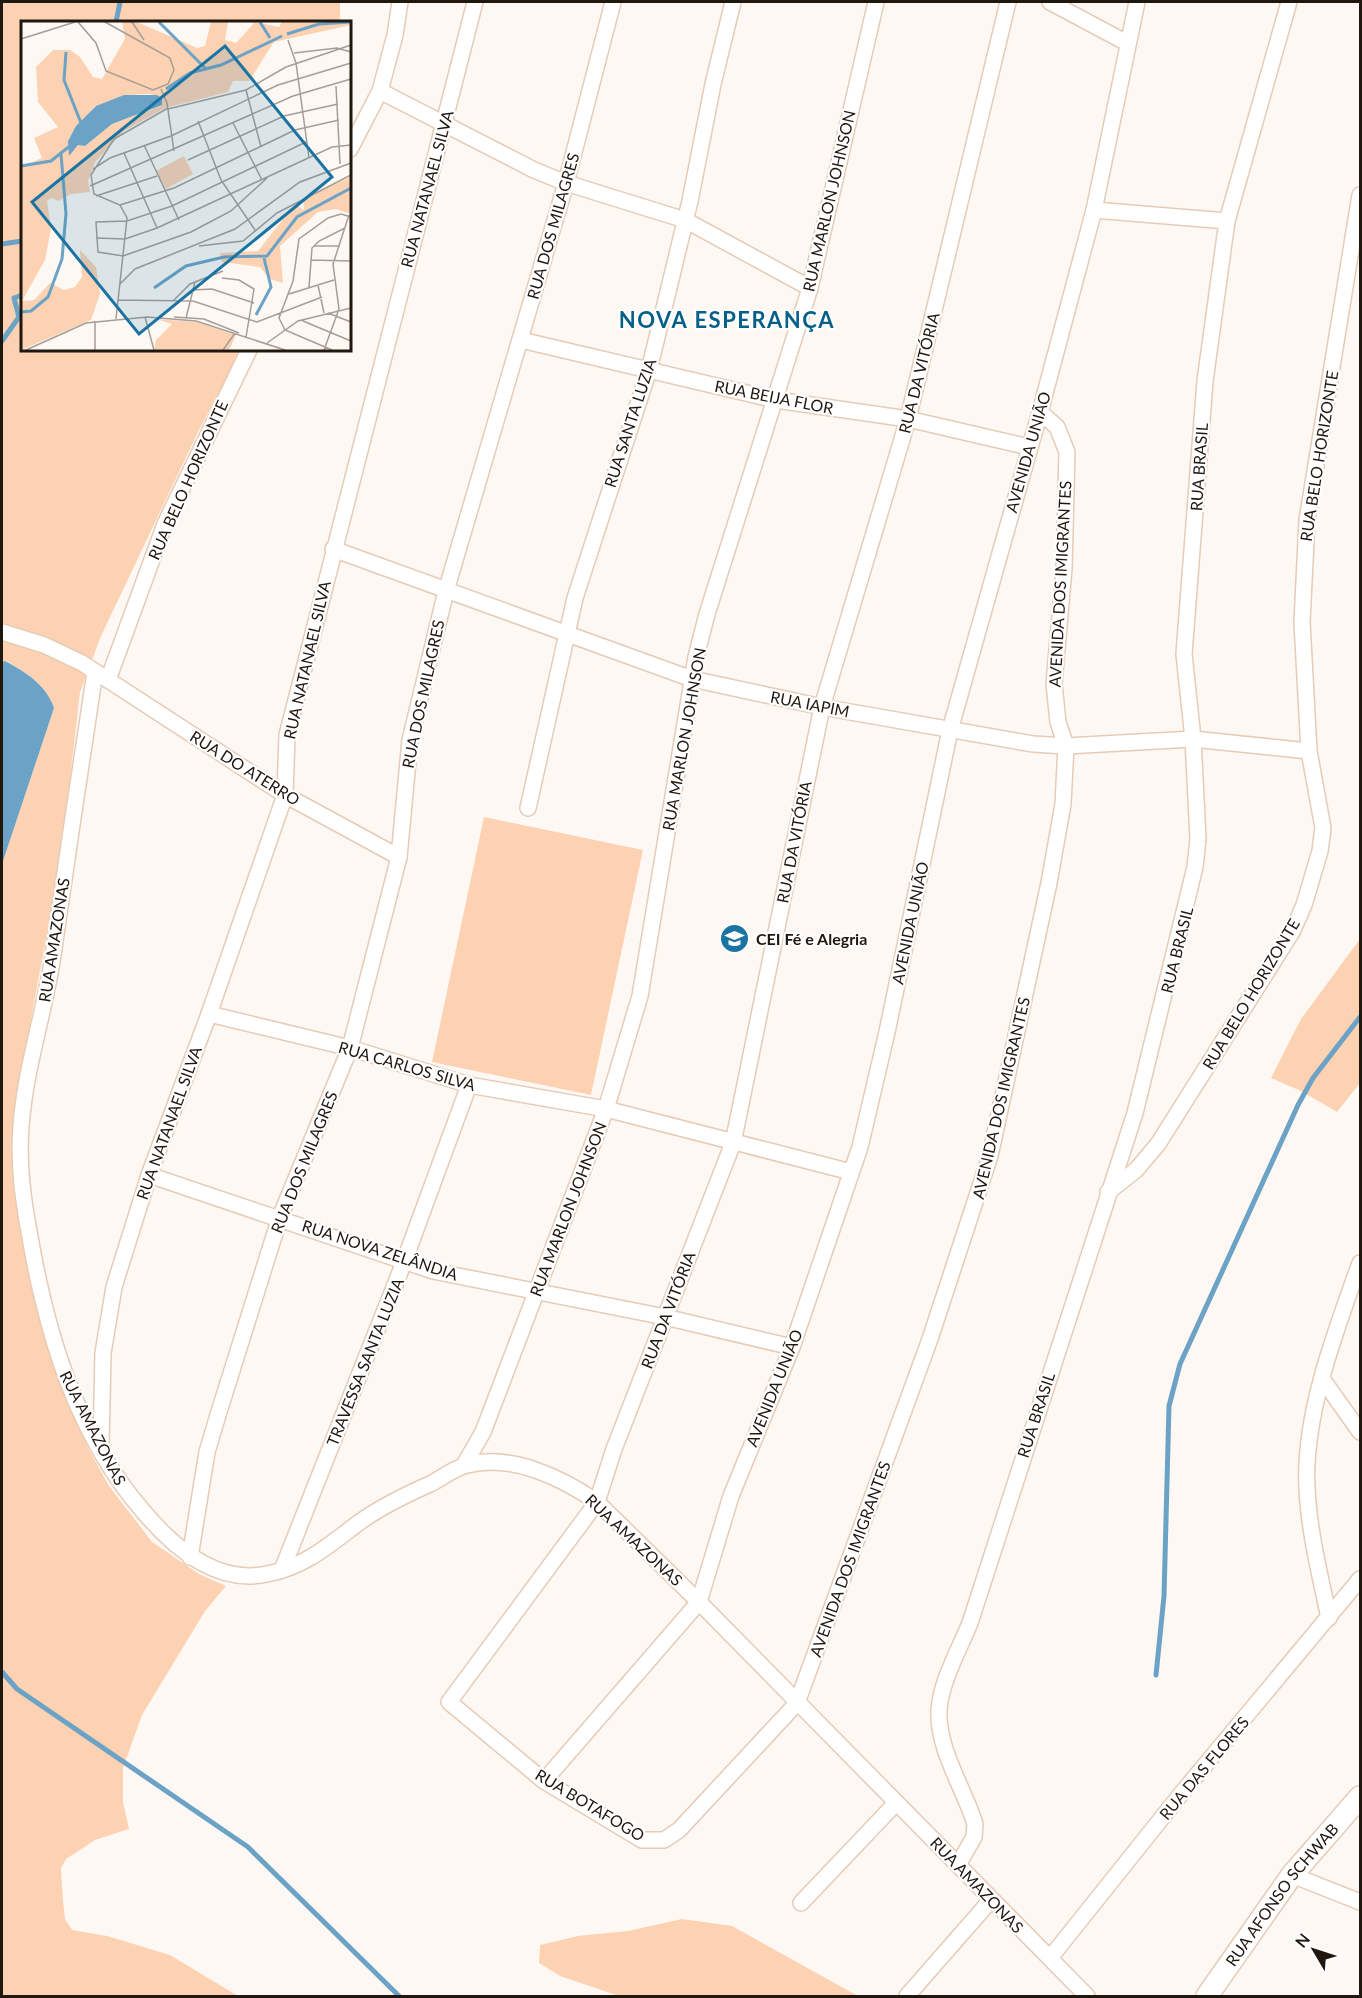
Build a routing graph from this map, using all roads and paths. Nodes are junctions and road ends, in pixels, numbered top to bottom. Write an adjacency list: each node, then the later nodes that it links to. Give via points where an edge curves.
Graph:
1 (400, 2): 11 (street)
2 (475, 2): 12 (street, RUA NATANAEL SILVA)
3 (613, 2): 14 (street, RUA DOS MILAGRES)
4 (734, 2): 17 (street, RUA SANTA LUZIA)
5 (876, 2): 19 (street, RUA MARLON JOHNSON)
6 (1008, 2): 25 (street, RUA DA VITÓRIA)
7 (1050, 2): 10 (street)
8 (1137, 2): 10 (street, AVENIDA UNIÃO)
9 (1289, 2): 18 (street, RUA BRASIL)
10 (1128, 43): 16 (street, AVENIDA UNIÃO)
11 (380, 91): 12 (street); 13 (street)
12 (445, 125): 14 (street); 27 (street, RUA NATANAEL SILVA)
13 (351, 147)
14 (566, 183): 17 (street); 20 (street, RUA DOS MILAGRES)
15 (1360, 195): 37 (street, RUA BELO HORIZONTE, via 1306,520 1302,622)
16 (1094, 210): 18 (street); 24 (street, AVENIDA UNIÃO)
17 (685, 220): 19 (street); 22 (street, RUA SANTA LUZIA)
18 (1227, 221): 35 (street, RUA BRASIL, via 1205,381 1184,654)
19 (810, 288): 23 (street, RUA MARLON JOHNSON)
20 (521, 340): 22 (street, RUA BEIJA FLOR); 28 (street, RUA DOS MILAGRES)
21 (249, 351): 31 (street, RUA BELO HORIZONTE, via 165,524)
22 (649, 370): 23 (street, RUA BEIJA FLOR); 30 (street, RUA SANTA LUZIA, via 591,544)
23 (776, 400): 25 (street, RUA BEIJA FLOR); 32 (street, RUA MARLON JOHNSON, via 707,614)
24 (1040, 412): 26 (street, AVENIDA UNIÃO); 36 (street, AVENIDA DOS IMIGRANTES, via 1057,427 1067,452 1064,568 1054,684 1058,722)
25 (908, 419): 26 (street, RUA BEIJA FLOR); 33 (street, RUA DA VITÓRIA)
26 (1029, 447): 34 (street, AVENIDA UNIÃO)
27 (333, 549): 28 (street, RUA IAPIM); 38 (street, RUA NATANAEL SILVA, via 287,735)
28 (446, 591): 30 (street, RUA IAPIM); 40 (street, RUA DOS MILAGRES, via 410,740)
29 (2, 632): 31 (street, via 55,649)
30 (566, 634): 32 (street, RUA IAPIM); 39 (street, RUA SANTA LUZIA)
31 (101, 676): 38 (street, RUA DO ATERRO); 57 (street, RUA AMAZONAS, via 26,1093 20,1170 40,1293 62,1371)
32 (693, 679): 33 (street, RUA IAPIM); 44 (street, RUA MARLON JOHNSON, via 640,996)
33 (822, 707): 34 (street, RUA IAPIM); 45 (street, RUA DA VITÓRIA)
34 (950, 730): 36 (street, RUA IAPIM); 46 (street, AVENIDA UNIÃO, via 887,1032)
35 (1193, 739): 36 (street, RUA IAPIM); 37 (street, RUA IAPIM); 48 (street, RUA BRASIL, via 1198,839 1190,895 1134,1113)
36 (1066, 746): 66 (street, AVENIDA DOS IMIGRANTES, via 1059,833 990,1156 930,1339)
37 (1309, 751): 48 (street, RUA BELO HORIZONTE, via 1323,828 1304,905 1292,932 1158,1144 1136,1170)
38 (285, 795): 40 (street, RUA DO ATERRO); 41 (street, RUA NATANAEL SILVA)
39 (528, 808)
40 (399, 857): 42 (street, RUA DOS MILAGRES)
41 (209, 1014): 42 (street, RUA CARLOS SILVA); 47 (street, RUA NATANAEL SILVA)
42 (350, 1048): 43 (street, RUA CARLOS SILVA); 49 (street, RUA DOS MILAGRES)
43 (469, 1086): 44 (street, RUA CARLOS SILVA); 50 (street, TRAVESSA SANTA LUZIA)
44 (606, 1109): 45 (street, RUA CARLOS SILVA); 52 (street, RUA MARLON JOHNSON)
45 (733, 1143): 46 (street, RUA CARLOS SILVA); 53 (street, RUA DA VITÓRIA)
46 (851, 1172): 54 (street, AVENIDA UNIÃO)
47 (149, 1174): 49 (street, RUA NOVA ZELÂNDIA); 57 (street, RUA NATANAEL SILVA, via 106,1322)
48 (1108, 1192): 71 (street, RUA BRASIL, via 970,1623 942,1694 941,1734 975,1824 974,1837)
49 (280, 1217): 50 (street, RUA NOVA ZELÂNDIA); 60 (street, RUA DOS MILAGRES, via 207,1452)
50 (404, 1262): 52 (street, RUA NOVA ZELÂNDIA); 61 (street, TRAVESSA SANTA LUZIA)
51 (1360, 1263): 55 (street)
52 (536, 1291): 53 (street, RUA NOVA ZELÂNDIA); 58 (street, RUA MARLON JOHNSON, via 483,1432)
53 (665, 1317): 54 (street, RUA NOVA ZELÂNDIA); 59 (street, RUA DA VITÓRIA)
54 (792, 1347): 63 (street, AVENIDA UNIÃO, via 731,1496)
55 (1323, 1380): 56 (street); 64 (street, via 1312,1423 1307,1487)
56 (1360, 1432)
57 (101, 1450): 60 (street, RUA AMAZONAS, via 126,1491)
58 (464, 1465): 59 (street, RUA AMAZONAS, via 495,1461 532,1470 562,1481); 61 (street, RUA AMAZONAS, via 381,1508 309,1560)
59 (597, 1502): 63 (street, RUA AMAZONAS); 65 (street, RUA DA VITÓRIA)
60 (190, 1557): 61 (street, RUA AMAZONAS, via 216,1570 237,1574 262,1575)
61 (282, 1570)
62 (1360, 1579): 64 (street, RUA DAS FLORES)
63 (699, 1602): 66 (street, RUA AMAZONAS); 67 (street, AVENIDA UNIÃO)
64 (1329, 1618): 76 (street, RUA DAS FLORES)
65 (449, 1702): 67 (street, RUA BOTAFOGO)
66 (797, 1702): 69 (street, RUA AMAZONAS); 70 (street, AVENIDA DOS IMIGRANTES)
67 (544, 1781): 70 (street, RUA BOTAFOGO, via 642,1840 664,1840)
68 (1360, 1797): 72 (street, RUA AFONSO SCHWAB)
69 (896, 1803): 71 (street, RUA AMAZONAS); 75 (street)
70 (679, 1830)
71 (958, 1865): 73 (street, RUA AMAZONAS)
72 (1292, 1875): 74 (street); 79 (street, RUA AFONSO SCHWAB)
73 (991, 1900): 76 (street, RUA AMAZONAS); 77 (street)
74 (1360, 1902)
75 (801, 1903)
76 (1050, 1958): 78 (street, RUA AMAZONAS)
77 (907, 1996)
78 (1087, 1996)
79 (1207, 1996)

